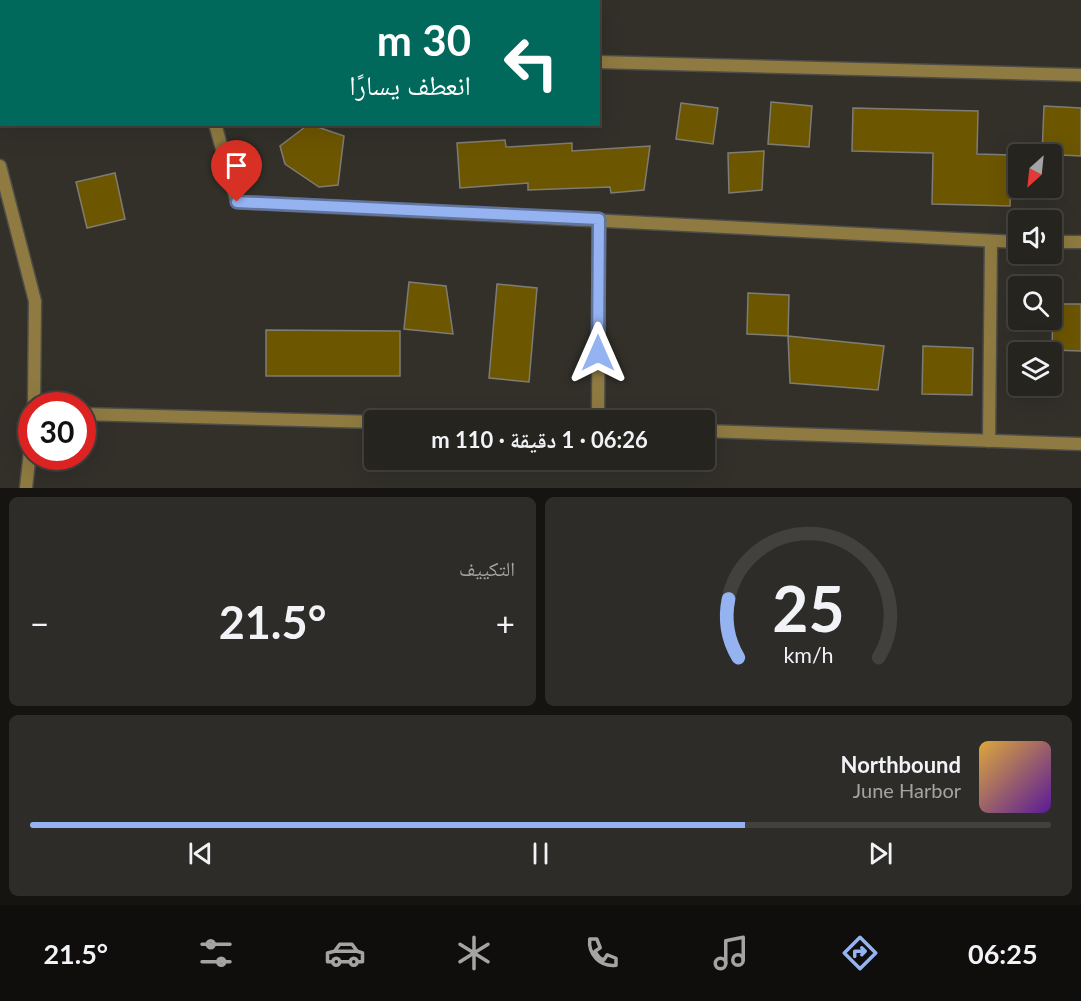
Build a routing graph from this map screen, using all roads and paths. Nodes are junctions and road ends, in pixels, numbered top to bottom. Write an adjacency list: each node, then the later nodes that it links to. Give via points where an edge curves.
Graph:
1 (600, 62): 2 (street)
2 (1081, 75)
3 (216, 126): 5 (street, via 237,202)
4 (0, 166): 10 (street, via 35,301)
5 (599, 219): 6 (street); 11 (street)
6 (991, 242): 7 (street); 15 (street)
7 (1008, 242)
8 (1062, 242): 9 (street)
9 (1081, 242)
10 (34, 392)
11 (598, 410)
12 (96, 414): 13 (street)
13 (364, 422)
14 (715, 432): 15 (street)
15 (989, 441): 16 (street)
16 (1081, 444)
17 (28, 470): 18 (street)
18 (26, 488)

